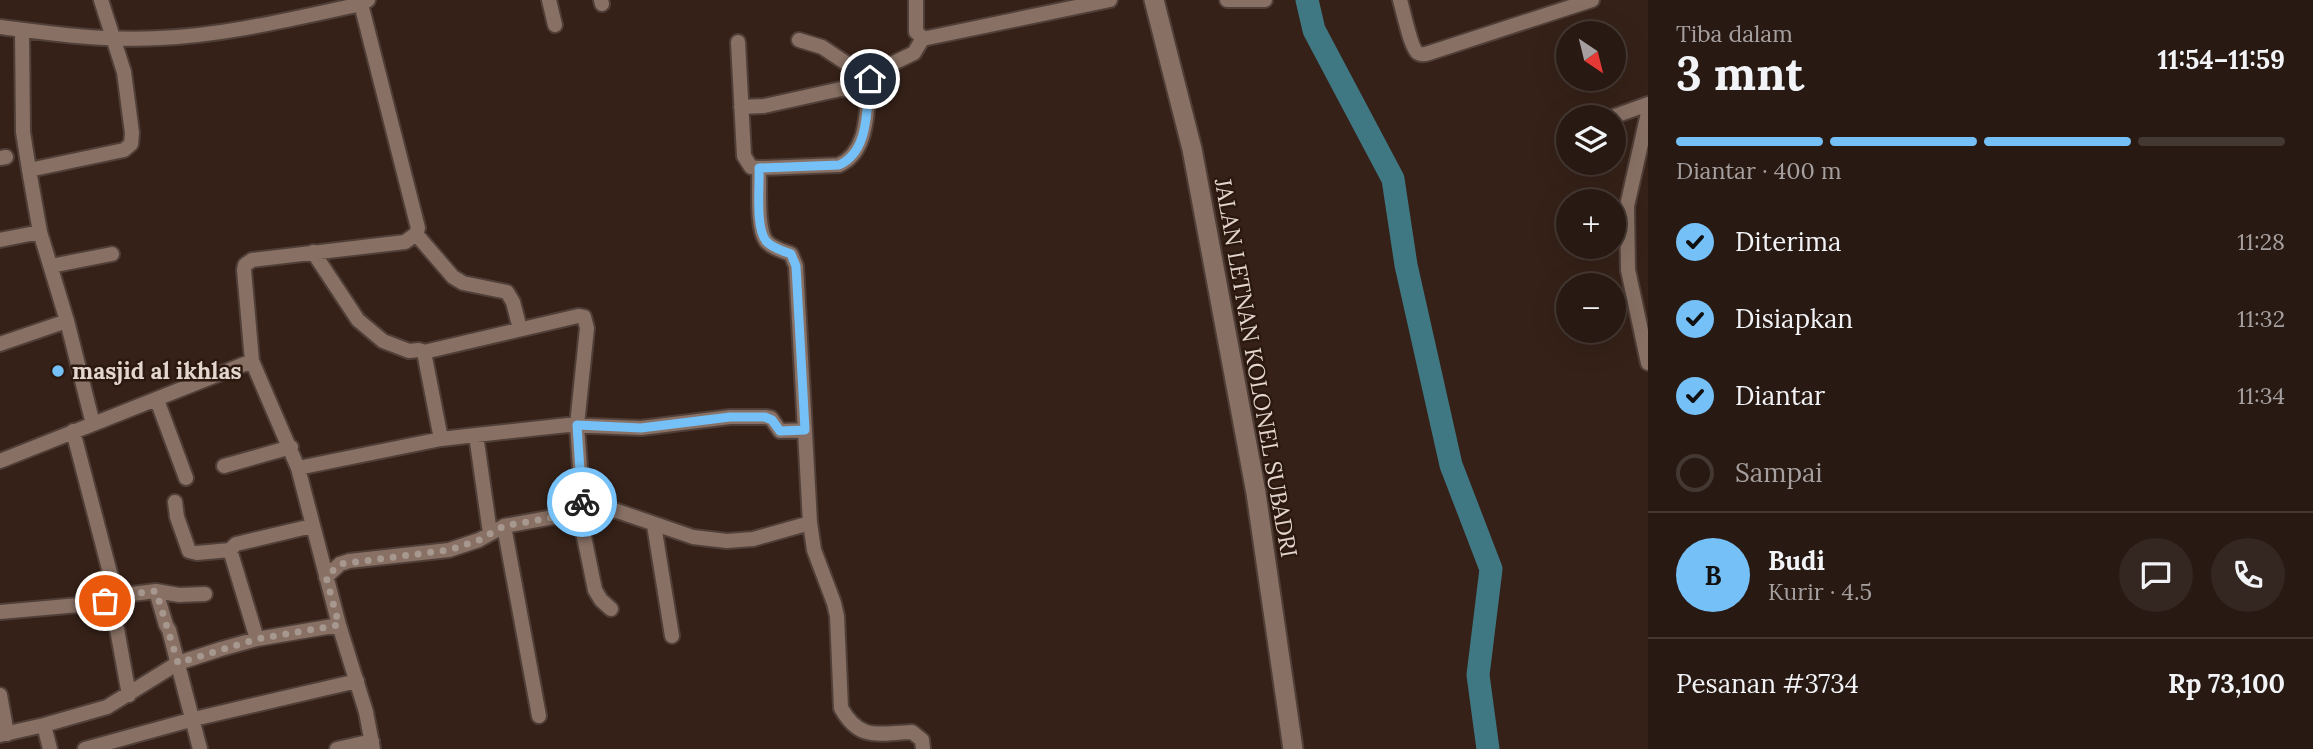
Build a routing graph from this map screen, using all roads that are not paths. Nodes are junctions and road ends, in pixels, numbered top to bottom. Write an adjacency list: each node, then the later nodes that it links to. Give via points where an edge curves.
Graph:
1 (101, 0): 14 (street)
2 (549, 0): 11 (street)
3 (916, 0): 15 (street, via 915,28)
4 (1110, 0): 15 (street)
5 (1154, 0): 80 (main road, JALAN LETNAN KOLONEL SUBADRI, via 1192,149 1256,493)
6 (1227, 0): 7 (street)
7 (1265, 0)
8 (1400, 0): 9 (street, via 1412,44 1420,54)
9 (1592, 0)
10 (363, 1): 14 (street, via 228,32); 26 (street, via 416,216)
11 (555, 24)
12 (0, 27): 13 (street)
13 (22, 30): 14 (street); 24 (street, via 23,132)
14 (114, 38): 24 (street, via 124,72 131,144 124,150)
15 (923, 38): 18 (street, via 914,53 873,73)
16 (799, 40): 18 (street, via 822,47)
17 (737, 41): 20 (street)
18 (869, 84): 20 (street); 23 (street, via 861,143 848,162)
19 (1648, 104): 21 (street)
20 (741, 107): 23 (street, via 744,156 751,167)
21 (1626, 112)
22 (1648, 113): 36 (street, via 1627,206 1628,270)
23 (759, 168): 40 (street, via 760,221 766,240 791,254 796,266)
24 (29, 170): 25 (street)
25 (40, 232): 27 (street); 30 (street)
26 (416, 234): 28 (street, via 405,242); 32 (street, via 453,277 507,292)
27 (0, 240)
28 (313, 252): 34 (street, via 358,320 393,345); 35 (street, via 252,260 245,265)
29 (112, 254): 30 (street)
30 (51, 266): 31 (street)
31 (67, 321): 33 (street); 38 (street)
32 (520, 329): 34 (street); 39 (street, via 584,317)
33 (0, 344)
34 (424, 352): 43 (street)
35 (252, 362): 37 (street); 44 (street)
36 (1648, 363)
37 (157, 400): 38 (street); 48 (street)
38 (93, 424): 41 (street)
39 (577, 425): 40 (street, via 641,428 765,417 780,431); 42 (street); 50 (street)
40 (805, 430): 51 (street)
41 (73, 431): 45 (street); 59 (street)
42 (476, 435): 43 (street); 54 (street)
43 (441, 439): 47 (street)
44 (291, 447): 46 (street); 47 (street)
45 (0, 461)
46 (224, 466)
47 (298, 468): 53 (street)
48 (186, 478)
49 (175, 502): 55 (street, via 189,551)
50 (581, 512): 52 (street, via 609,509); 54 (street); 60 (street, via 595,590)
51 (810, 523): 52 (street, via 753,539 727,541 692,537); 79 (street, via 814,550 837,616 841,708 860,731 912,732 919,736)
52 (654, 525): 64 (street)
53 (312, 526): 55 (street, via 236,544); 56 (street)
54 (497, 530): 56 (street, via 449,550 349,561); 70 (street)
55 (230, 550): 65 (street)
56 (326, 577): 62 (street)
57 (156, 591): 58 (street); 59 (street); 66 (street)
58 (205, 594)
59 (116, 596): 61 (street, via 90,604)
60 (611, 609)
61 (0, 612)
62 (339, 625): 65 (street); 67 (street)
63 (117, 629): 69 (street)
64 (672, 636)
65 (257, 639): 66 (street)
66 (178, 663): 69 (street); 71 (street)
67 (357, 681): 71 (street); 74 (street)
68 (0, 695): 73 (street)
69 (129, 695): 72 (street, via 94,712)
70 (539, 716)
71 (194, 719): 76 (street); 77 (street)
72 (44, 725): 73 (street); 75 (street)
73 (4, 734)
74 (373, 745): 78 (street)
75 (50, 749)
76 (85, 749)
77 (200, 749)
78 (337, 749)
79 (923, 749)
80 (1293, 749)

